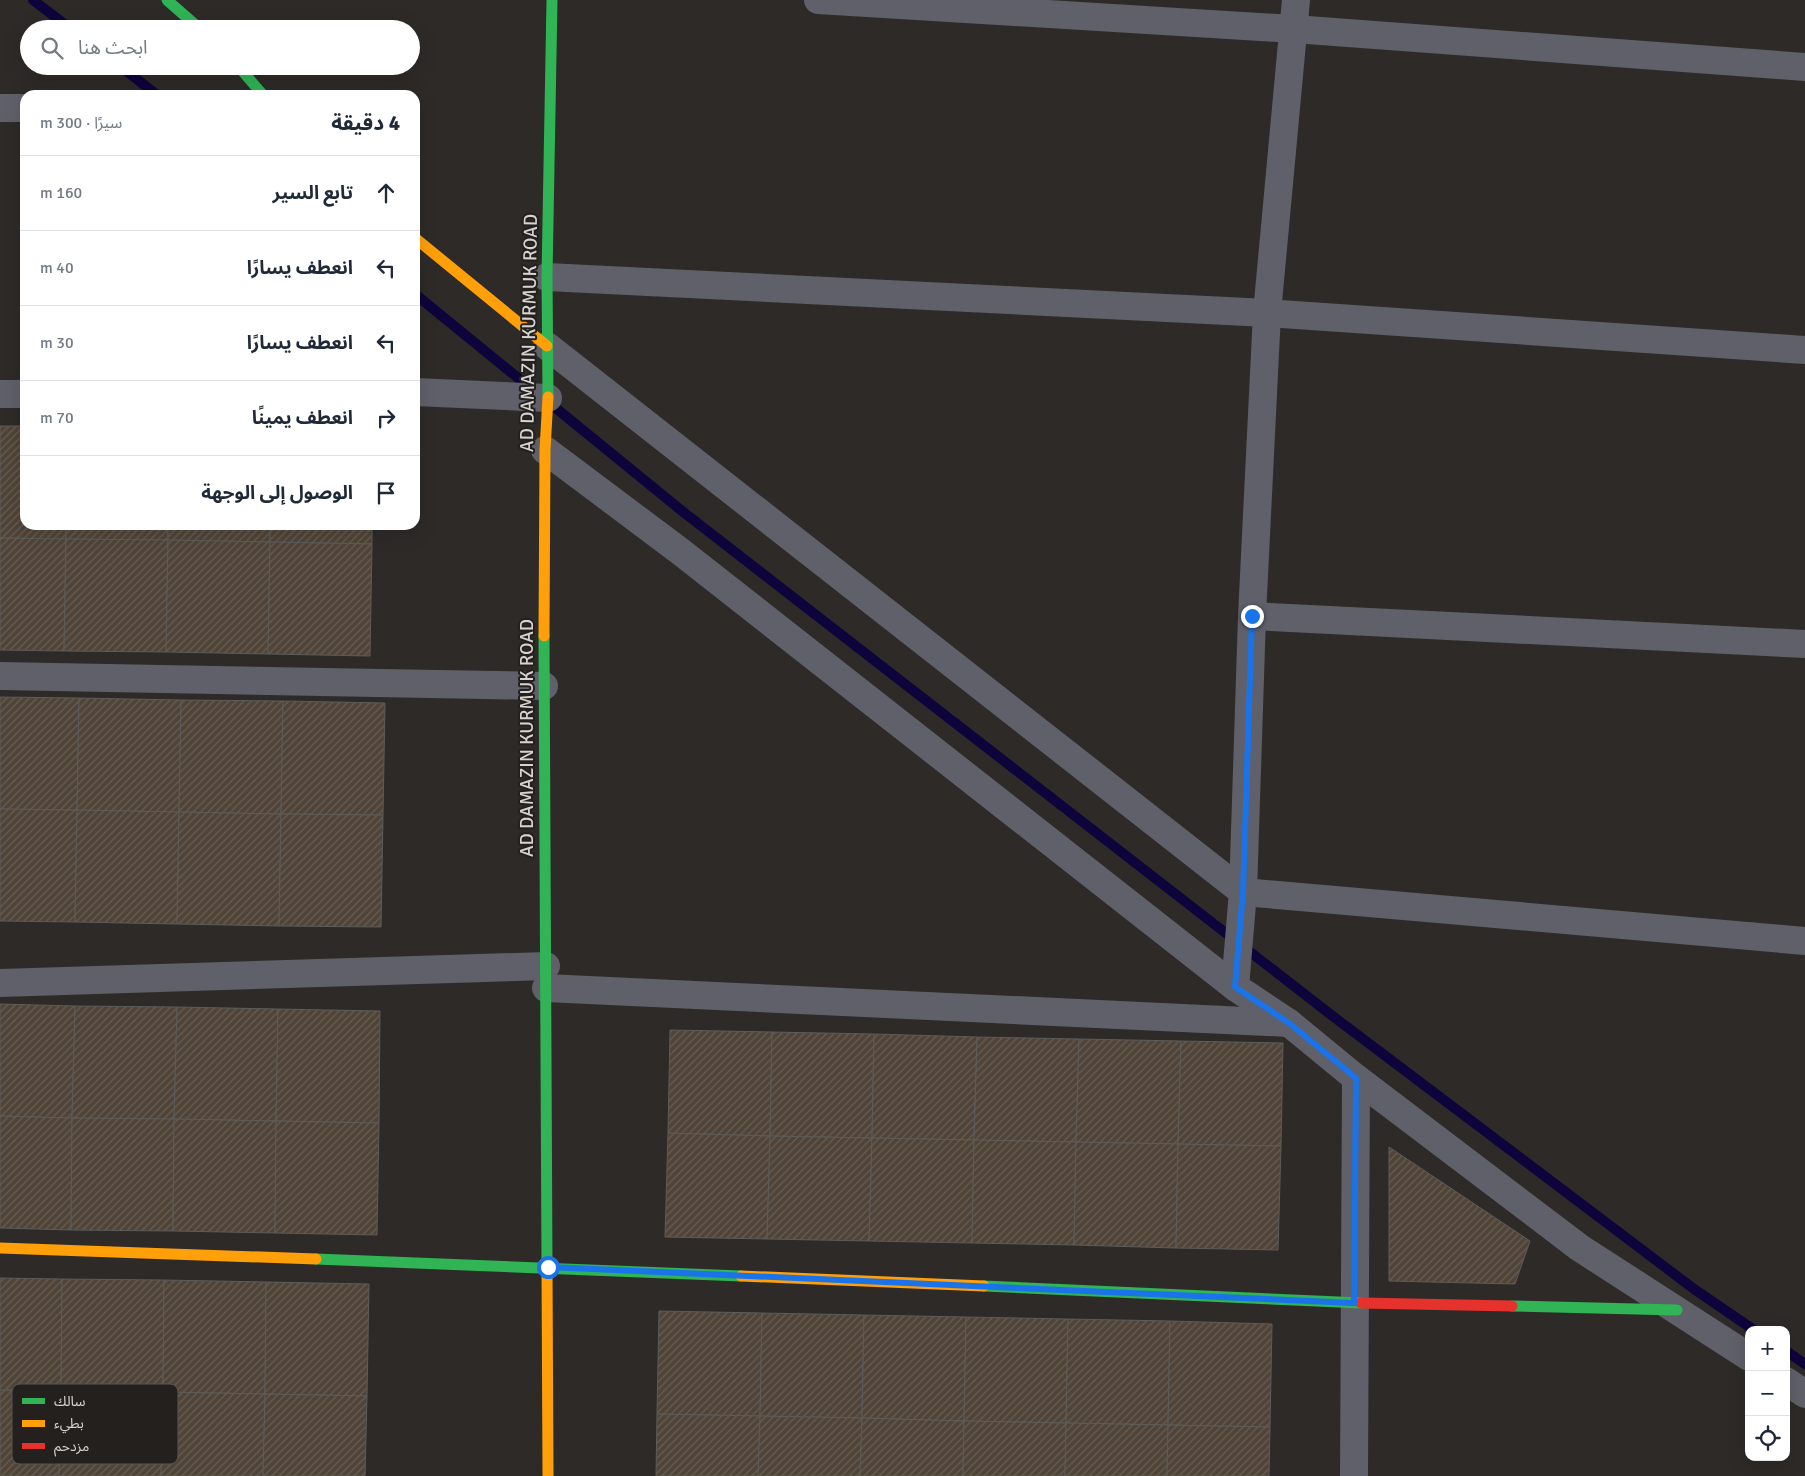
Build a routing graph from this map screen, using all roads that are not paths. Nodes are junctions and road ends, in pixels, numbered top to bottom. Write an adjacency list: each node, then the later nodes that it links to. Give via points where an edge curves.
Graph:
1 (167, 0): 5 (main road)
2 (552, 0): 13 (main road, AD DAMAZIN KURMUK ROAD)
3 (818, 0): 6 (street)
4 (1296, 0): 6 (street)
5 (190, 20)
6 (1294, 28): 7 (street); 14 (street)
7 (1805, 67)
8 (246, 75): 9 (main road)
9 (259, 90)
10 (0, 108): 11 (street)
11 (20, 108)
12 (420, 242): 15 (main road)
13 (547, 277): 14 (street); 15 (main road, AD DAMAZIN KURMUK ROAD)
14 (1267, 314): 16 (street); 22 (street)
15 (547, 346): 20 (main road, AD DAMAZIN KURMUK ROAD); 26 (street)
16 (1805, 350)
17 (420, 392): 20 (street)
18 (0, 394): 19 (street)
19 (20, 394)
20 (548, 398): 21 (main road, AD DAMAZIN KURMUK ROAD)
21 (545, 450): 25 (main road, AD DAMAZIN KURMUK ROAD); 30 (street, via 689,558)
22 (1252, 616): 23 (street); 26 (street)
23 (1805, 644)
24 (0, 676): 25 (street)
25 (544, 686): 28 (main road, AD DAMAZIN KURMUK ROAD)
26 (1243, 892): 27 (street); 30 (street)
27 (1805, 941)
28 (546, 976): 29 (street); 31 (street); 34 (main road, AD DAMAZIN KURMUK ROAD)
29 (0, 983)
30 (1235, 987): 31 (street)
31 (1289, 1023): 32 (street)
32 (1356, 1078): 35 (street); 36 (street, via 1580,1248)
33 (0, 1248): 34 (main road)
34 (548, 1267): 35 (main road); 40 (main road, AD DAMAZIN KURMUK ROAD)
35 (1354, 1303): 36 (main road); 41 (street)
36 (1677, 1310): 37 (street)
37 (1745, 1353)
38 (1790, 1384): 39 (street)
39 (1805, 1394)
40 (548, 1476)
41 (1354, 1476)

